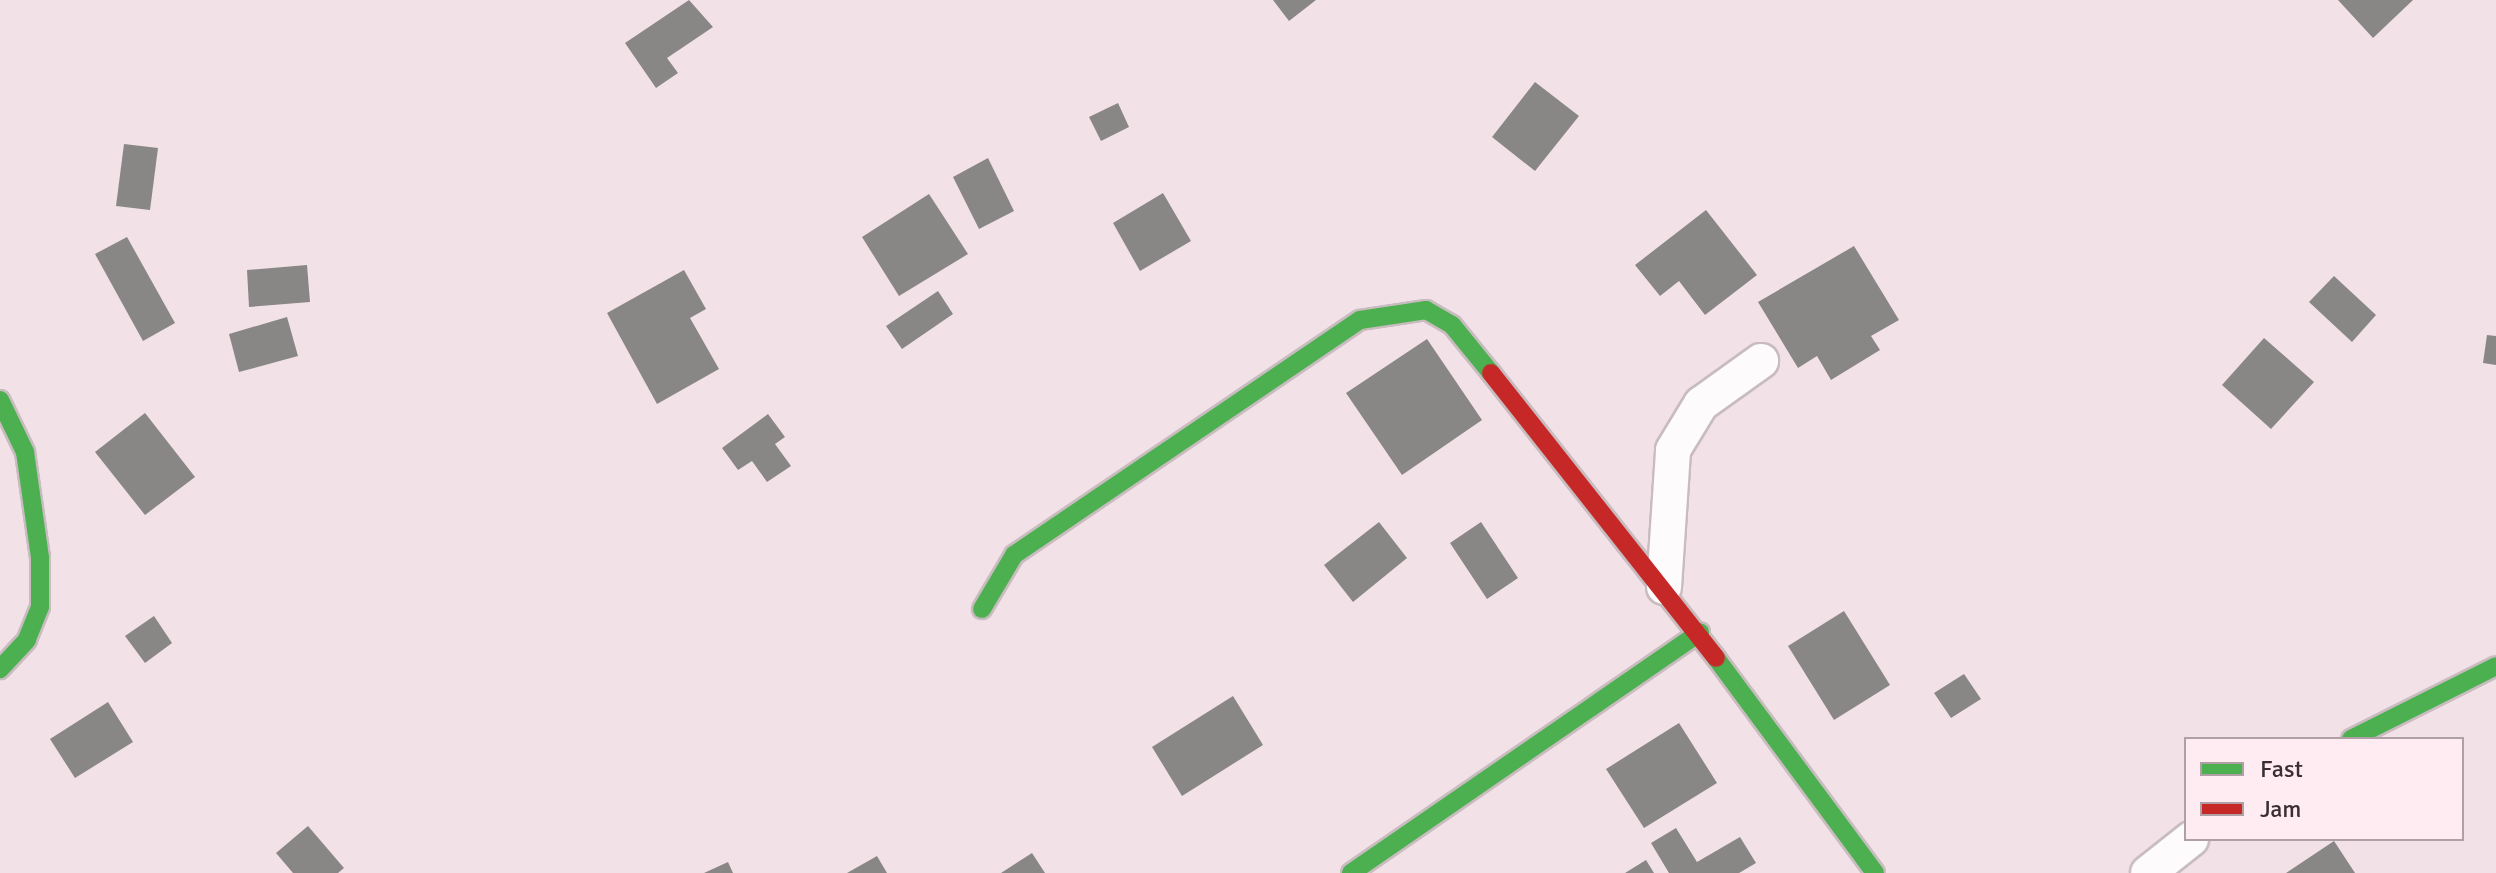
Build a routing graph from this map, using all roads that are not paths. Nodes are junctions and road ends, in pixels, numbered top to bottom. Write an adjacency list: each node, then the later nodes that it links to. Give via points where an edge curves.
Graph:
1 (1761, 361): 3 (street, via 1701,404 1673,450)
2 (0, 400): 7 (street, via 25,452 36,510 40,607 27,640)
3 (1664, 587): 4 (street, via 1452,325 1426,310 1347,329 1014,555); 5 (street)
4 (982, 609)
5 (1700, 632): 10 (street); 11 (street)
6 (2496, 666): 8 (street)
7 (0, 669)
8 (2355, 737)
9 (2188, 841): 12 (street)
10 (1351, 873)
11 (1875, 873)
12 (2148, 873)

